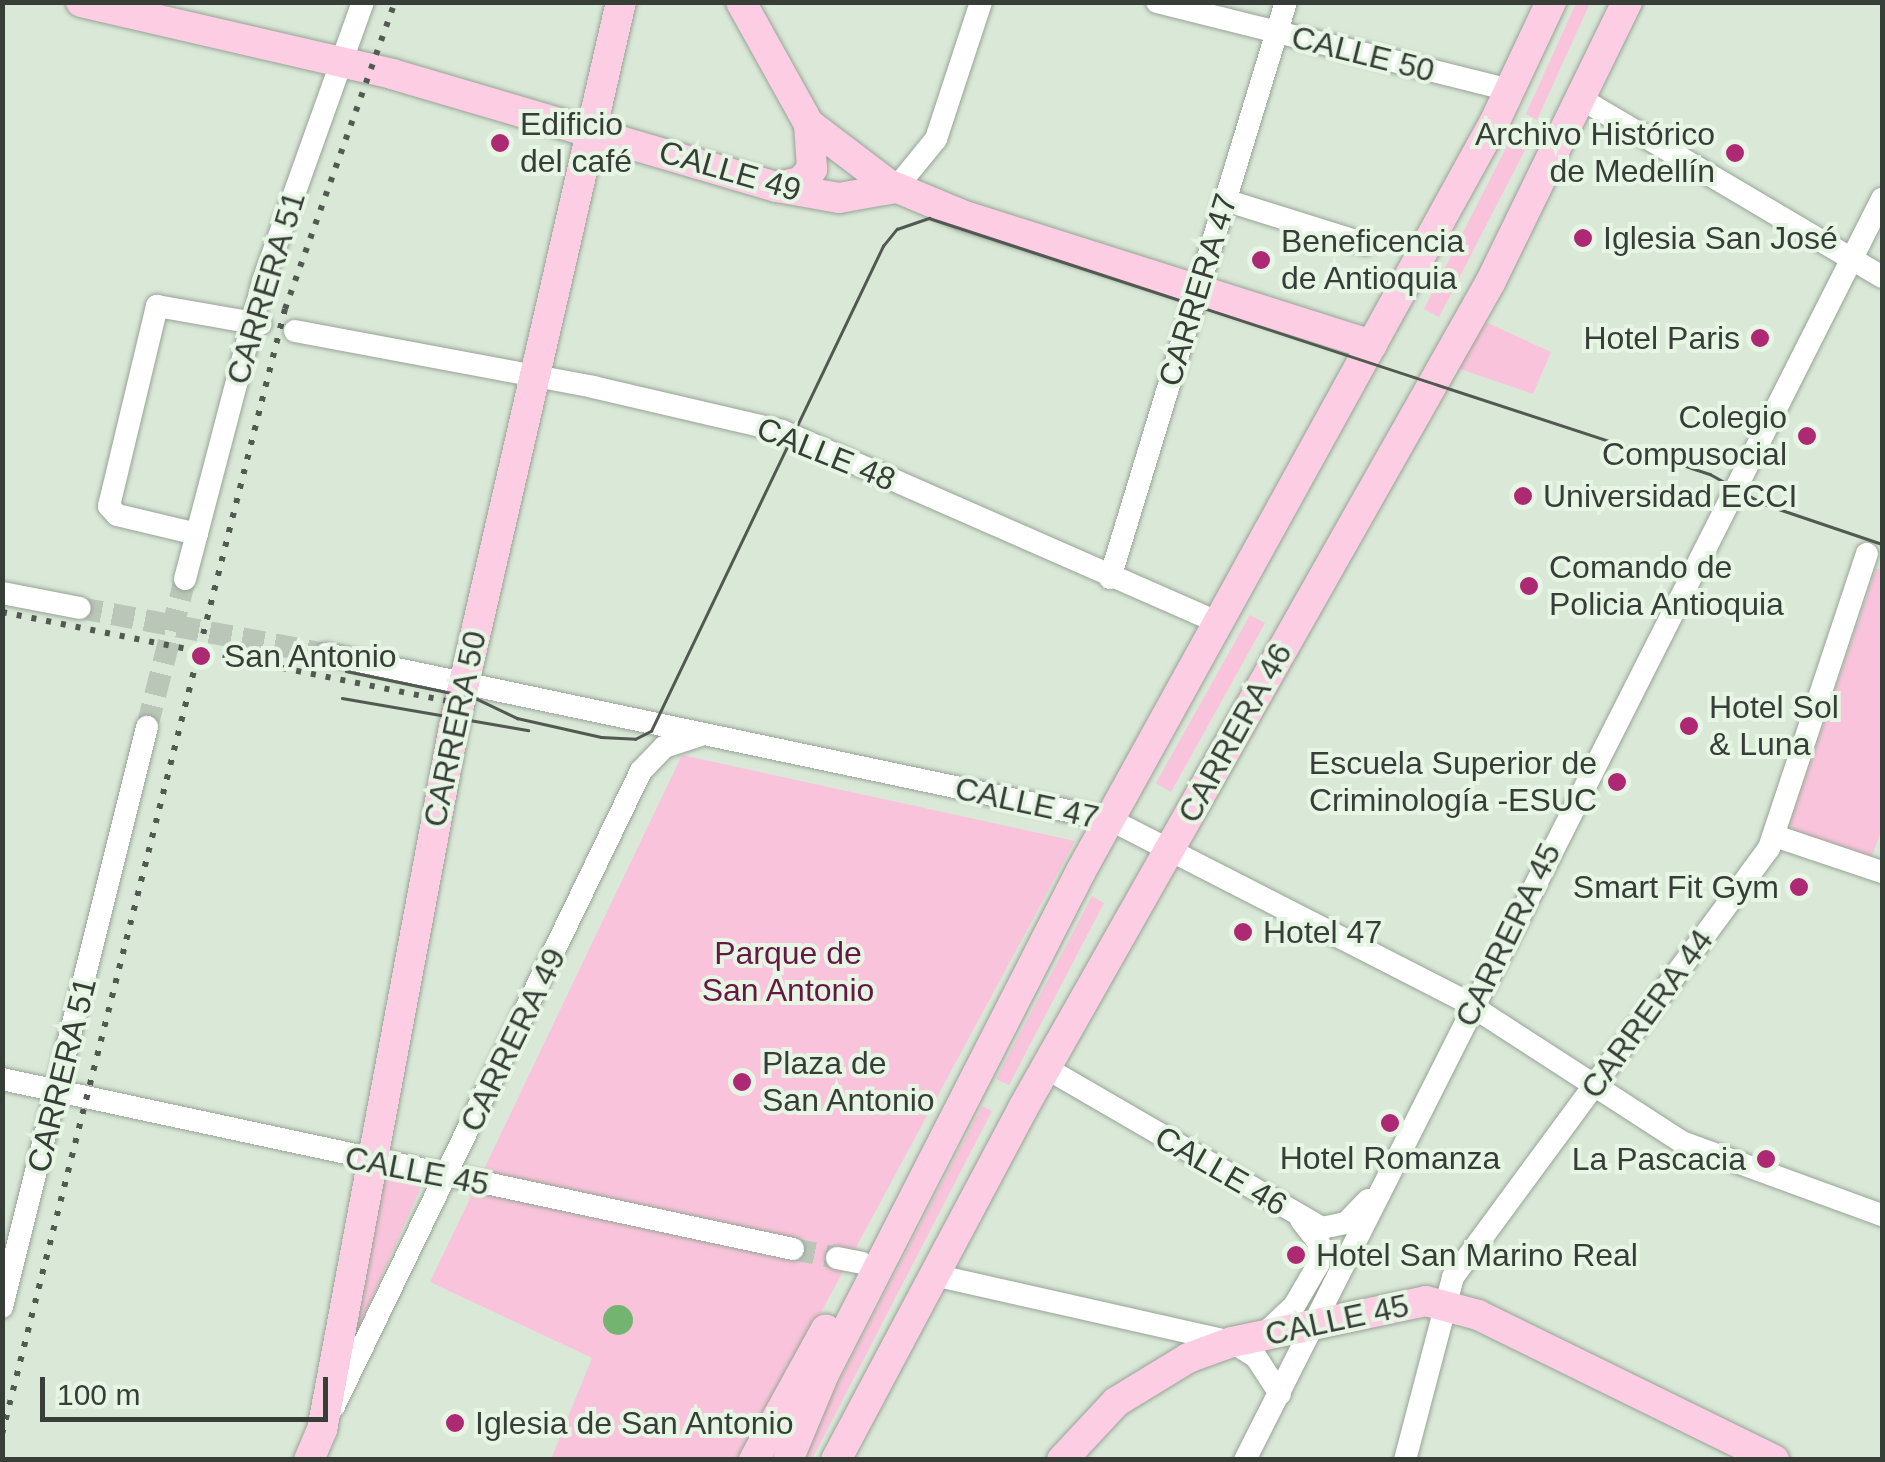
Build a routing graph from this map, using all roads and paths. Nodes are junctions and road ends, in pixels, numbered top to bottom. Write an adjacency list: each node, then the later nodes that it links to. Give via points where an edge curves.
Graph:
1 (81, 2): 11 (main road, CALLE 49)
2 (363, 2): 11 (street, CARRERA 51)
3 (621, 2): 15 (main road, CARRERA 50)
4 (742, 2): 14 (main road)
5 (980, 2): 17 (street, via 936,138)
6 (1157, 2): 10 (street, CALLE 50)
7 (1286, 2): 10 (street, CARRERA 47)
8 (1552, 2): 12 (main road)
9 (1627, 2): 13 (main road, CARRERA 46)
10 (1276, 33): 12 (street, CALLE 50); 19 (street, CARRERA 47)
11 (342, 62): 15 (main road, CALLE 49); 24 (street, CARRERA 51)
12 (1510, 90): 26 (main road)
13 (1582, 100): 21 (street); 41 (main road, CARRERA 46, via 1409,432)
14 (810, 124): 16 (main road, via 812,170 800,182); 17 (main road, via 836,150)
15 (589, 130): 16 (main road, CALLE 49); 27 (main road, CARRERA 50)
16 (776, 186): 17 (main road, CALLE 49, via 839,198)
17 (896, 188): 23 (main road, CALLE 49)
18 (1882, 199): 21 (street, CARRERA 45)
19 (1225, 200): 20 (street); 23 (street, CARRERA 47)
20 (1364, 244)
21 (1852, 259): 22 (street); 43 (street, CARRERA 45)
22 (1882, 276)
23 (1197, 292): 26 (main road, CALLE 49); 30 (street, CARRERA 47)
24 (256, 324): 28 (street, CARRERA 51); 28 (street, via 157,306 109,506 117,515)
25 (294, 331): 27 (street, CALLE 48)
26 (1372, 344): 34 (main road)
27 (533, 376): 30 (street, CALLE 48, via 782,431); 36 (main road, CARRERA 50)
28 (197, 534): 31 (street, CARRERA 51)
29 (1868, 554): 40 (street, CARRERA 44)
30 (1110, 578): 34 (street, CALLE 48)
31 (185, 579)
32 (2, 593): 33 (street)
33 (80, 608)
34 (1218, 622): 39 (main road)
35 (326, 654): 36 (street, CALLE 47)
36 (464, 680): 38 (street, CALLE 47); 49 (main road, CARRERA 50)
37 (148, 727): 48 (street, CARRERA 51)
38 (705, 734): 39 (street, CALLE 47); 50 (street, CARRERA 49, via 664,747 641,770)
39 (1111, 820): 41 (street, CALLE 47); 46 (main road)
40 (1775, 836): 42 (street); 47 (street, CARRERA 44)
41 (1169, 850): 43 (street, CALLE 47); 44 (main road, CARRERA 46)
42 (1882, 872)
43 (1472, 1006): 47 (street, CALLE 47); 51 (street, CARRERA 45)
44 (1046, 1068): 53 (street, CALLE 46); 55 (main road, CARRERA 46)
45 (2, 1079): 48 (street, CALLE 45)
46 (973, 1082): 64 (main road, via 850,1260); 65 (main road)
47 (1594, 1086): 52 (street, CALLE 47, via 1694,1148); 56 (street, CARRERA 44, via 1453,1276)
48 (50, 1088): 49 (street, CALLE 45); 57 (street, CARRERA 51)
49 (372, 1162): 50 (street, CALLE 45); 62 (main road, CARRERA 50)
50 (448, 1177): 54 (street, CALLE 45); 62 (street, CARRERA 49)
51 (1388, 1177): 53 (street, CALLE 46, via 1357,1214 1334,1228); 58 (street, CARRERA 45)
52 (1882, 1215)
53 (1298, 1217): 59 (street, via 1319,1243 1318,1265 1294,1306)
54 (793, 1248)
55 (934, 1274): 60 (street, CALLE 45); 66 (main road, CARRERA 46)
56 (1442, 1302): 58 (main road, CALLE 45, via 1405,1303); 69 (street, CARRERA 44); 70 (main road)
57 (2, 1307)
58 (1314, 1325): 59 (main road, CALLE 45); 61 (street, CARRERA 45)
59 (1264, 1335): 60 (main road, CALLE 45)
60 (1232, 1342): 61 (street, CALLE 45, via 1256,1357); 67 (main road, via 1141,1383)
61 (1280, 1394): 68 (street, CARRERA 45)
62 (322, 1430): 63 (main road, CARRERA 50)
63 (309, 1460)
64 (754, 1460)
65 (788, 1460)
66 (836, 1460)
67 (1062, 1460)
68 (1245, 1460)
69 (1405, 1460)
70 (1774, 1460)

